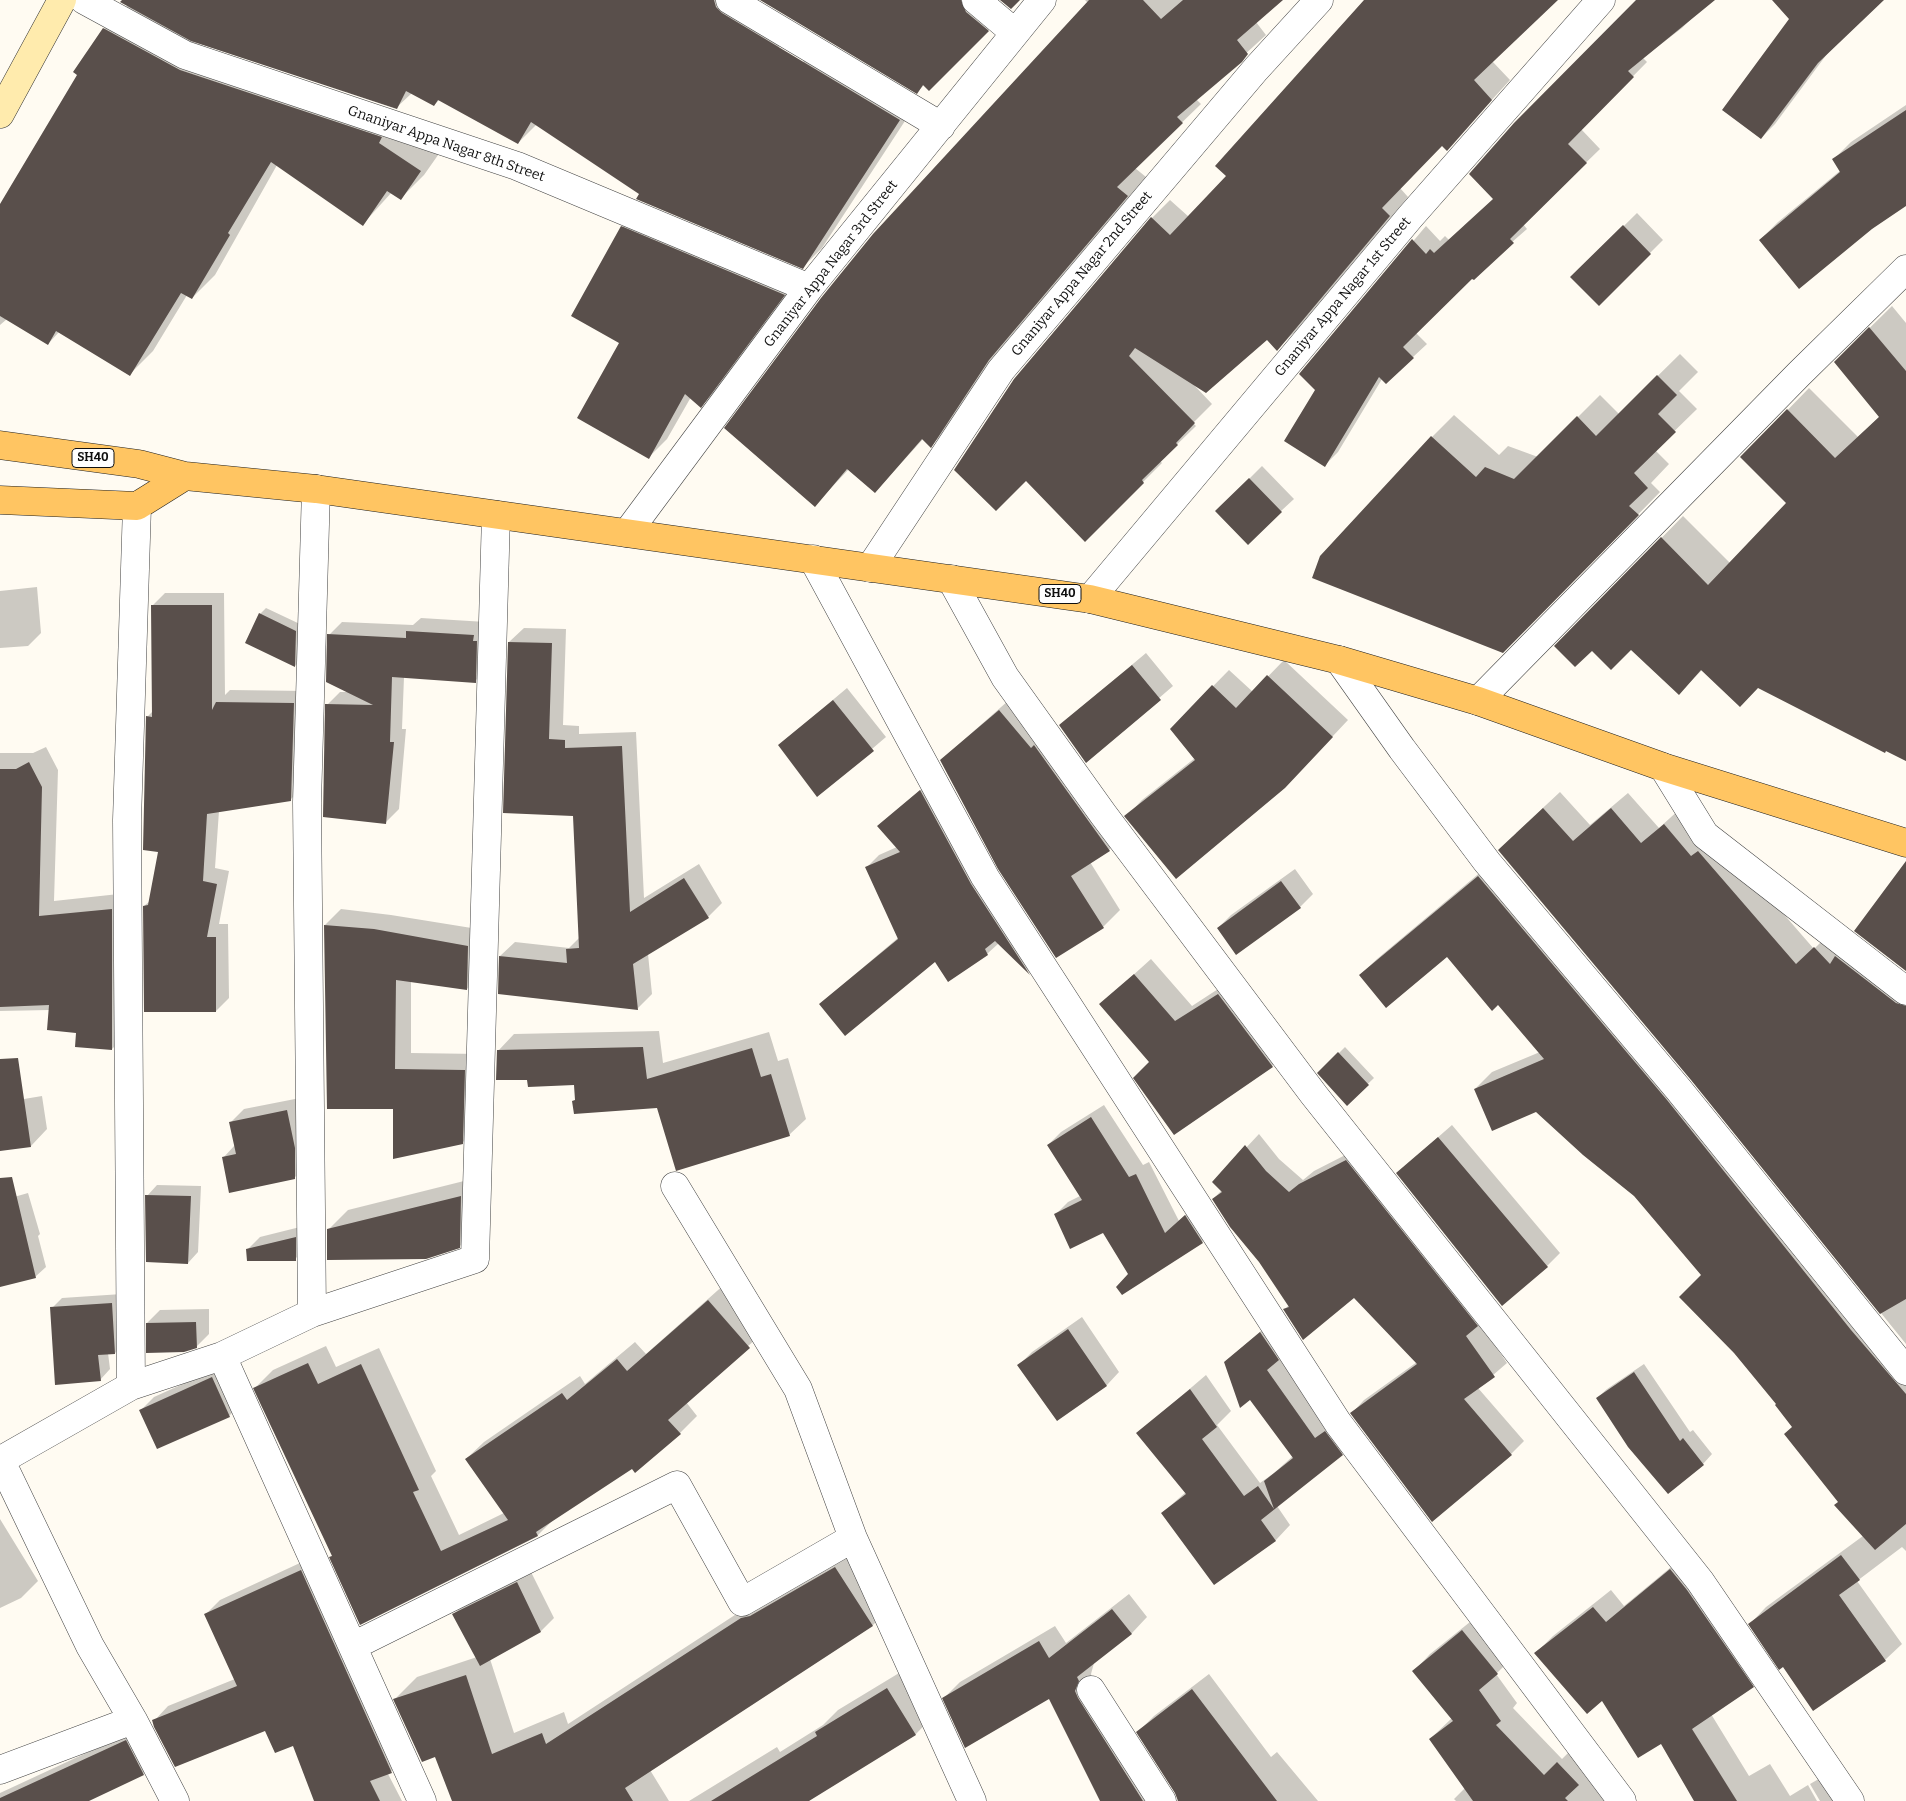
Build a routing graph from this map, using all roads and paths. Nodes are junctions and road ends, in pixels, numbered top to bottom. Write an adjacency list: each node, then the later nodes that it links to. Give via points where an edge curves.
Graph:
1 (62, 0): 9 (main road)
2 (84, 0): 12 (street, Gnaniyar Appa Nagar 8th Street, via 185,54 517,166)
3 (730, 0): 10 (street)
4 (976, 0): 8 (street)
5 (1042, 0): 8 (street, Gnaniyar Appa Nagar 3rd Street)
6 (1318, 0): 21 (street, Gnaniyar Appa Nagar 2nd Street, via 1001,370)
7 (1601, 0): 23 (street, Gnaniyar Appa Nagar 1st Street, via 1410,217)
8 (1014, 32): 10 (street, Gnaniyar Appa Nagar 3rd Street)
9 (0, 114)
10 (941, 126): 12 (street, Gnaniyar Appa Nagar 3rd Street)
11 (1906, 269): 25 (street)
12 (809, 288): 19 (street, Gnaniyar Appa Nagar 3rd Street)
13 (0, 445): 14 (main road, SH40, via 139,464)
14 (185, 476): 15 (main road, SH40); 17 (main road)
15 (316, 490): 18 (main road, SH40); 30 (street, via 307,802)
16 (0, 500): 17 (main road)
17 (138, 506): 33 (street, via 127,820)
18 (496, 515): 19 (main road, SH40); 30 (street, via 475,1259)
19 (627, 533): 20 (main road, SH40)
20 (813, 560): 21 (main road, SH40); 44 (street, via 985,877 1338,1422)
21 (870, 568): 22 (main road, SH40)
22 (951, 579): 23 (main road, SH40); 45 (street, via 1005,677 1103,814 1314,1095 1700,1581)
23 (1090, 599): 24 (main road, SH40)
24 (1340, 660): 25 (main road, SH40); 32 (street, via 1487,862 1679,1090)
25 (1478, 700): 26 (main road, SH40)
26 (1663, 767): 27 (main road, SH40); 28 (street, via 1705,835)
27 (1906, 843)
28 (1906, 991)
29 (675, 1186): 35 (street, via 798,1389)
30 (312, 1313): 31 (street)
31 (222, 1356): 33 (street); 36 (street)
32 (1906, 1371)
33 (131, 1386): 34 (street)
34 (0, 1459): 38 (street, via 90,1646)
35 (852, 1538): 36 (street, via 742,1602 677,1485); 42 (street)
36 (353, 1646): 41 (street)
37 (1091, 1690): 43 (street)
38 (132, 1720): 39 (street); 40 (street)
39 (0, 1770)
40 (175, 1801)
41 (422, 1801)
42 (972, 1801)
43 (1162, 1801)
44 (1622, 1801)
45 (1850, 1801)

